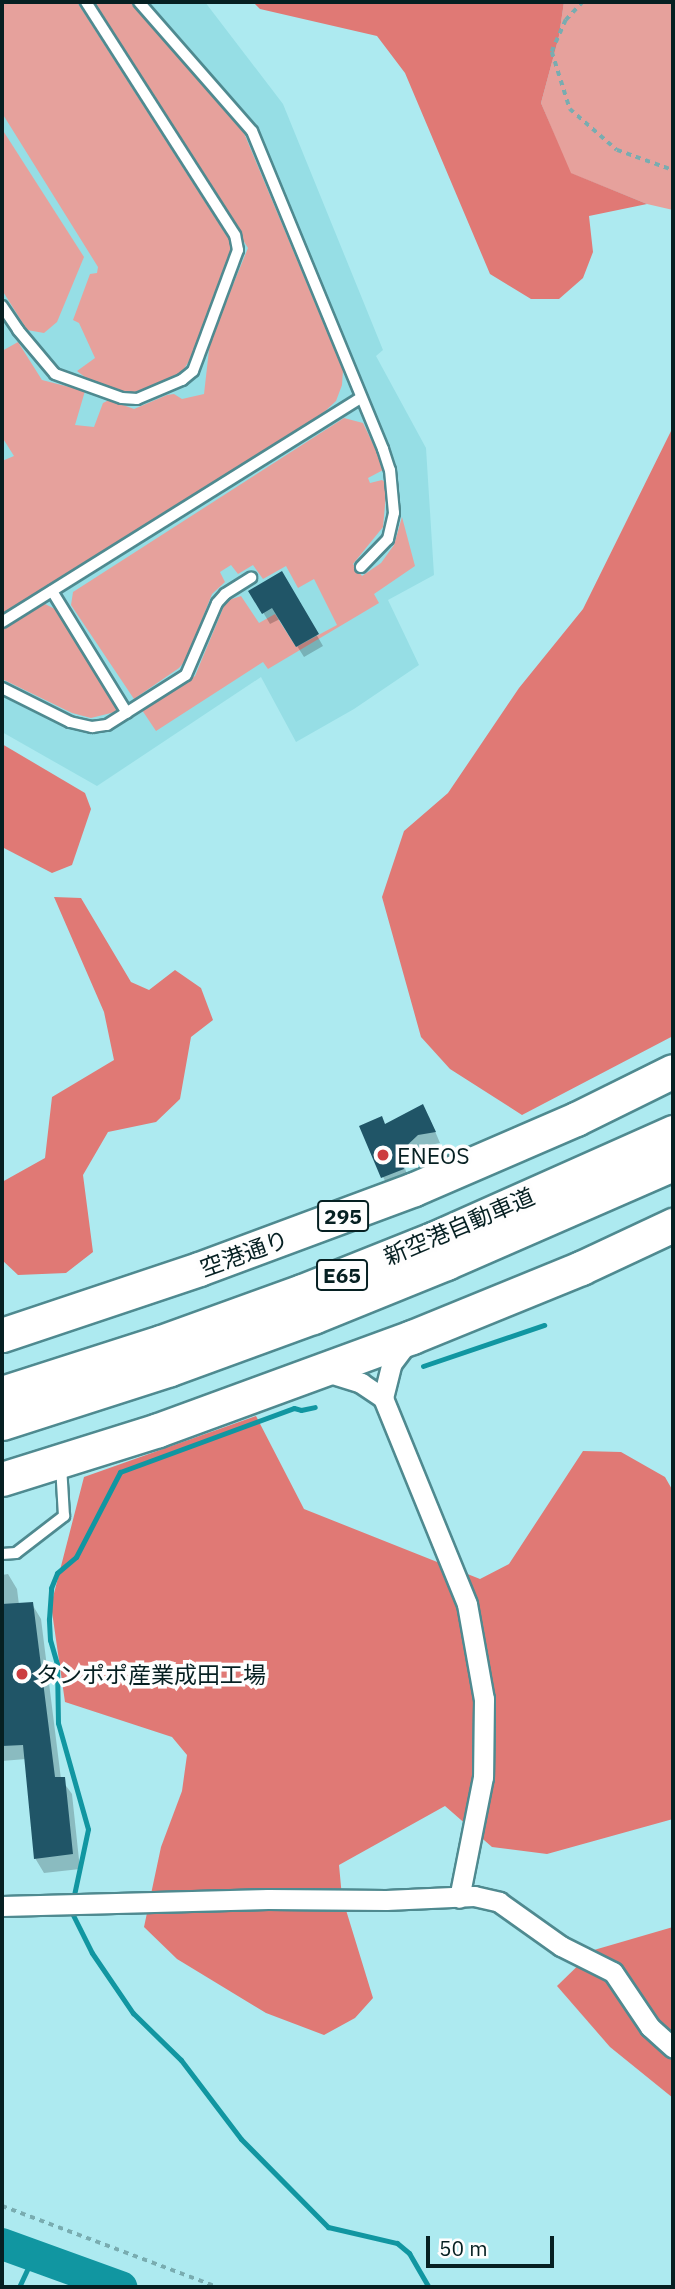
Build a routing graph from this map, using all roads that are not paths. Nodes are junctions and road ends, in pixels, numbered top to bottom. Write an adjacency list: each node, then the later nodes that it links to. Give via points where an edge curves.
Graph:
1 (86, 2): 3 (lane, via 235,235 238,250 193,371 137,399 122,398 55,373)
2 (139, 2): 4 (lane, via 252,131)
3 (2, 306)
4 (360, 398): 5 (lane, via 390,470 394,513 388,538); 7 (lane)
5 (360, 567)
6 (251, 578): 10 (lane, via 217,603 186,675)
7 (52, 591): 8 (lane); 10 (lane)
8 (2, 622)
9 (2, 688): 10 (lane, via 70,722 92,727 107,725)
10 (127, 713)
11 (673, 1071): 15 (highway, 空港通り / 295, via 414,1189 199,1269)
12 (673, 1132): 18 (highway, 新空港自動車道 / E65, via 435,1238 302,1291)
13 (673, 1164): 20 (highway, 新空港自動車道 / E65, via 313,1317)
14 (673, 1225): 16 (highway)
15 (2, 1335)
16 (412, 1337): 17 (highway); 19 (street, via 392,1363)
17 (317, 1372): 19 (street, via 348,1377); 21 (highway)
18 (2, 1393)
19 (383, 1398): 24 (street, via 467,1604 484,1699 483,1777)
20 (2, 1423)
21 (60, 1462): 22 (highway); 23 (lane, via 64,1516 16,1553)
22 (2, 1479)
23 (2, 1554)
24 (459, 1898): 25 (street); 26 (street, via 499,1902 561,1946 613,1972 650,2027)
25 (2, 1906)
26 (673, 2048)

